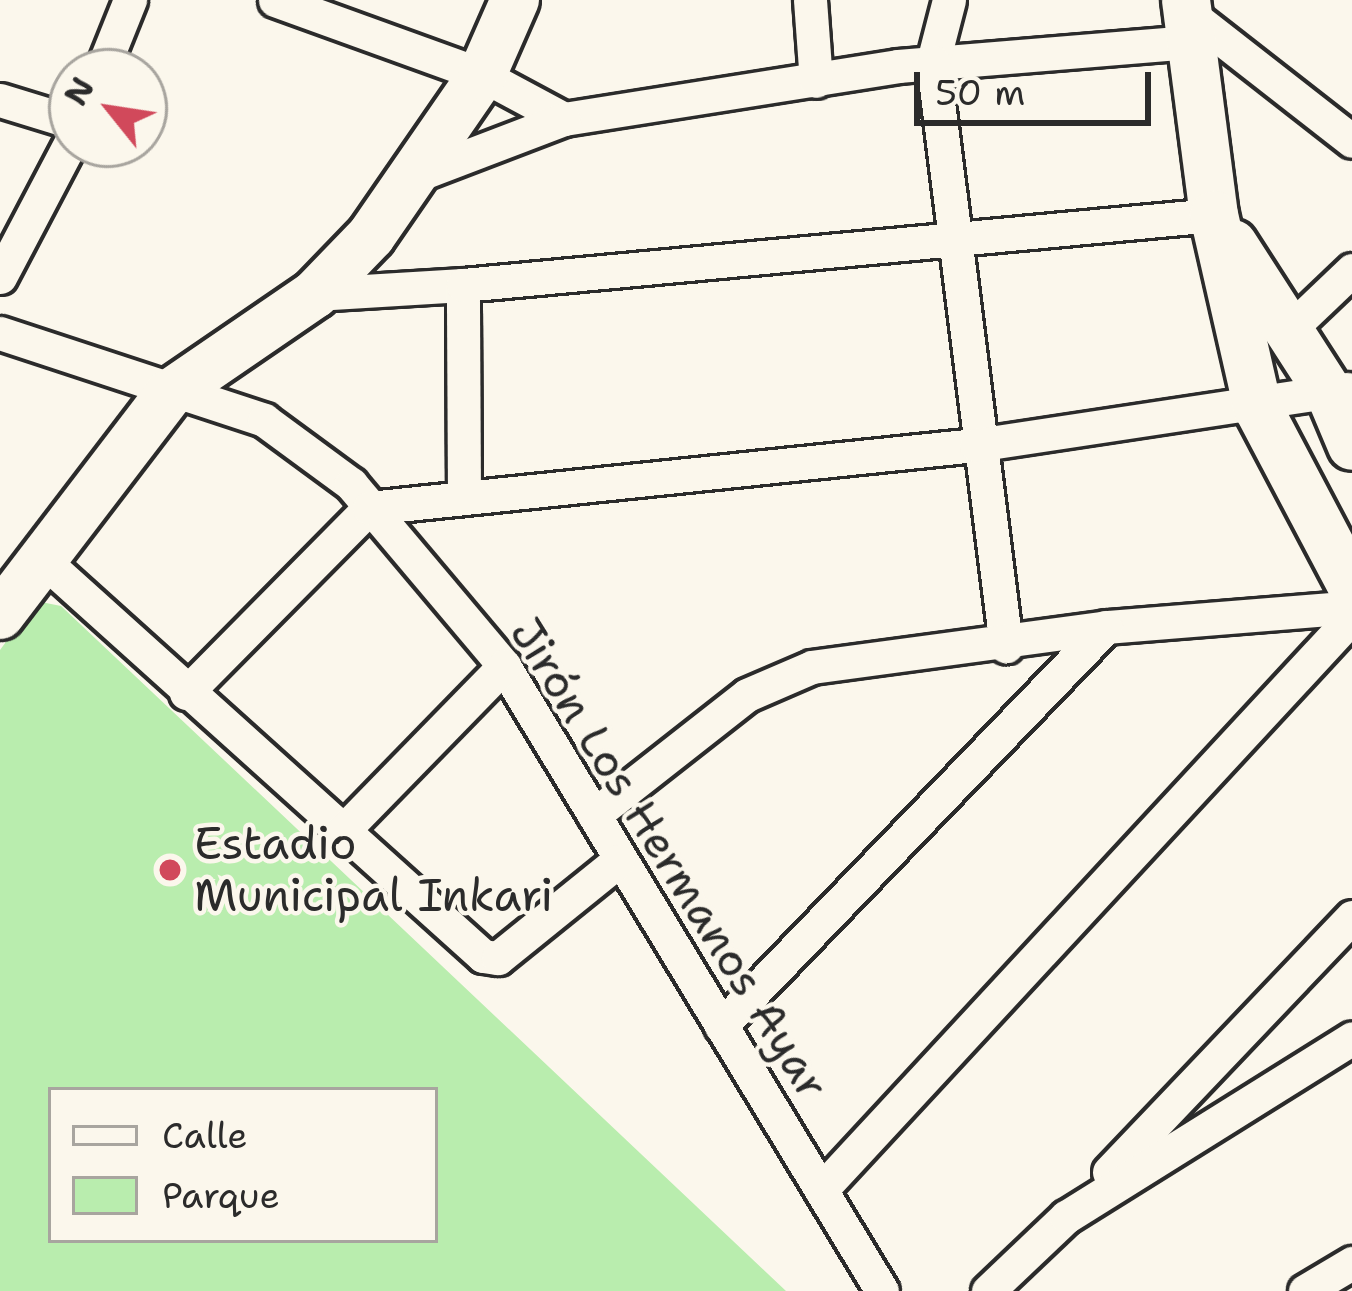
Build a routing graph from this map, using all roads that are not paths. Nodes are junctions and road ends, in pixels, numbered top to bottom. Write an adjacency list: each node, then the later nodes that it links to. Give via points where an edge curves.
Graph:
1 (130, 0): 7 (street)
2 (274, 0): 9 (street)
3 (515, 0): 9 (street)
4 (810, 0): 10 (street)
5 (949, 0): 8 (street)
6 (1188, 18): 8 (street); 14 (street); 17 (street)
7 (111, 48)
8 (933, 62): 10 (street); 18 (street)
9 (482, 76): 13 (street); 16 (street)
10 (816, 81): 13 (street)
11 (0, 100): 12 (street)
12 (48, 115)
13 (564, 119): 16 (street)
14 (1352, 141)
15 (57, 168): 20 (street)
16 (420, 174): 22 (street)
17 (1214, 215): 18 (street); 23 (street); 27 (street)
18 (958, 243): 21 (street); 28 (street)
19 (1352, 270): 23 (street)
20 (0, 278)
21 (463, 284): 22 (street); 30 (street)
22 (315, 294): 26 (street)
23 (1289, 330): 25 (street)
24 (0, 333): 26 (street, Jirón Los Hermanos Ayar)
25 (1342, 392): 27 (street); 29 (street)
26 (169, 394): 31 (street, Jirón Los Hermanos Ayar, via 264,420 333,466); 32 (street)
27 (1258, 408): 28 (street); 33 (street)
28 (976, 445): 30 (street); 38 (street)
29 (1352, 446)
30 (464, 497): 31 (street)
31 (369, 508): 39 (street, Jirón Los Hermanos Ayar); 40 (street)
32 (43, 560): 35 (street); 40 (street)
33 (1352, 586)
34 (1352, 607): 37 (street)
35 (0, 615)
36 (1352, 617): 47 (street)
37 (1106, 627): 38 (street); 45 (street)
38 (1006, 646): 41 (street, via 812,667 747,694)
39 (504, 666): 41 (street, Jirón Los Hermanos Ayar); 42 (street)
40 (186, 692): 42 (street)
41 (594, 815): 43 (street, Jirón Los Hermanos Ayar)
42 (340, 834): 43 (street, via 483,956 498,958)
43 (618, 861): 45 (street, Jirón Los Hermanos Ayar)
44 (1352, 917): 48 (street)
45 (722, 1026): 47 (street, Jirón Los Hermanos Ayar)
46 (1352, 1038): 48 (street)
47 (821, 1190): 50 (street, Jirón Los Hermanos Ayar)
48 (1066, 1217): 51 (street)
49 (1352, 1263): 52 (street)
50 (882, 1291)
51 (988, 1291)
52 (1305, 1291)

